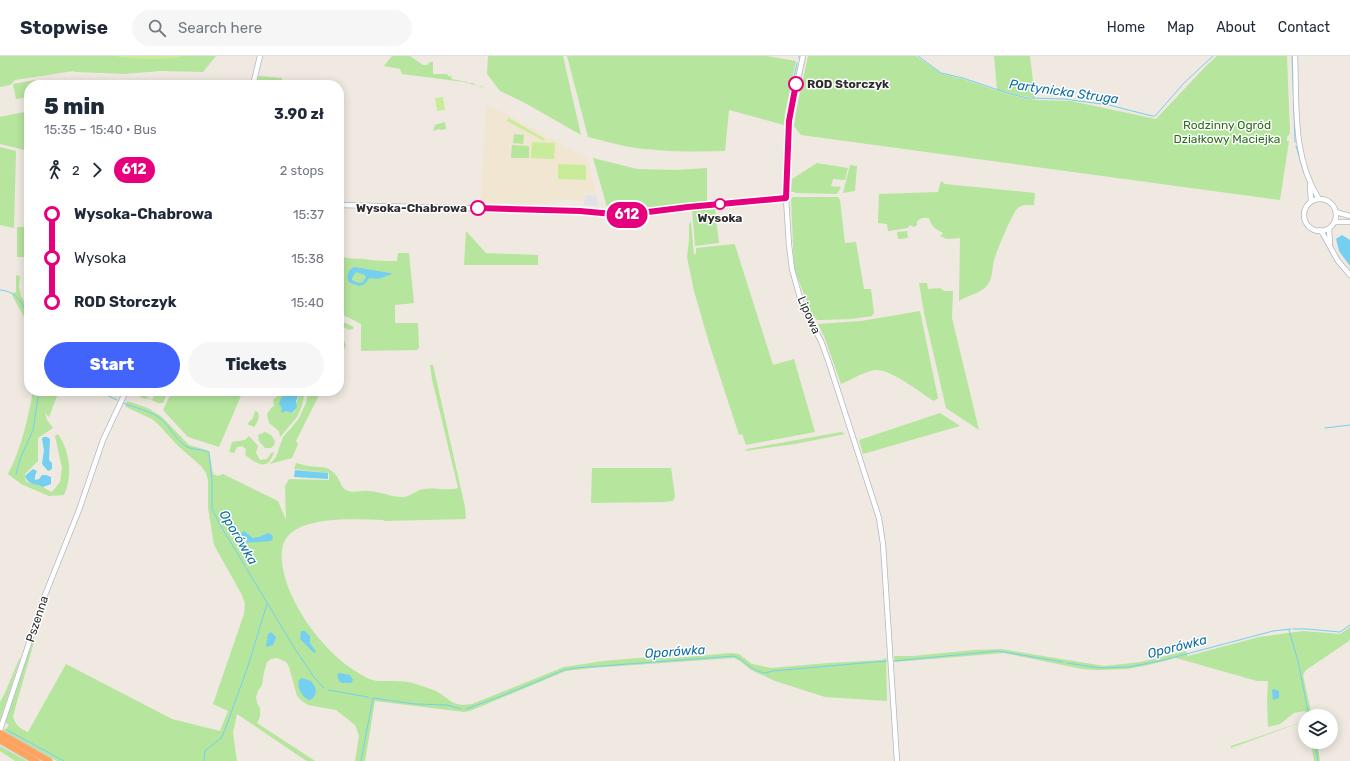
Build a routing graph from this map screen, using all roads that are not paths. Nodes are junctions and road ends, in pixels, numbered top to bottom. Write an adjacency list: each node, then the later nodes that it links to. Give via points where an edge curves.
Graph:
1 (260, 56): 4 (street)
2 (803, 56): 6 (street, Lipowa, via 789,121)
3 (1295, 56): 5 (street, via 1298,138)
4 (254, 80)
5 (1309, 179): 7 (street); 8 (street)
6 (787, 197): 9 (street, via 624,215 580,211); 24 (street, Lipowa, via 790,259 796,284 805,312 823,346 881,526)
7 (1319, 199): 8 (street); 10 (street, via 1329,202)
8 (1311, 202): 15 (street, via 1305,208 1305,217 1311,227)
9 (344, 205)
10 (1336, 212): 11 (street); 12 (street)
11 (1350, 216)
12 (1335, 222): 13 (street); 14 (street)
13 (1350, 222)
14 (1329, 229): 15 (street); 16 (street)
15 (1320, 230): 16 (street)
16 (1330, 246): 17 (street)
17 (1350, 275)
18 (124, 396): 19 (street, Pszenna, via 103,440 79,510 42,601)
19 (0, 730)
20 (0, 733): 23 (highway)
21 (0, 740): 22 (highway)
22 (36, 761)
23 (49, 761)
24 (897, 761)

